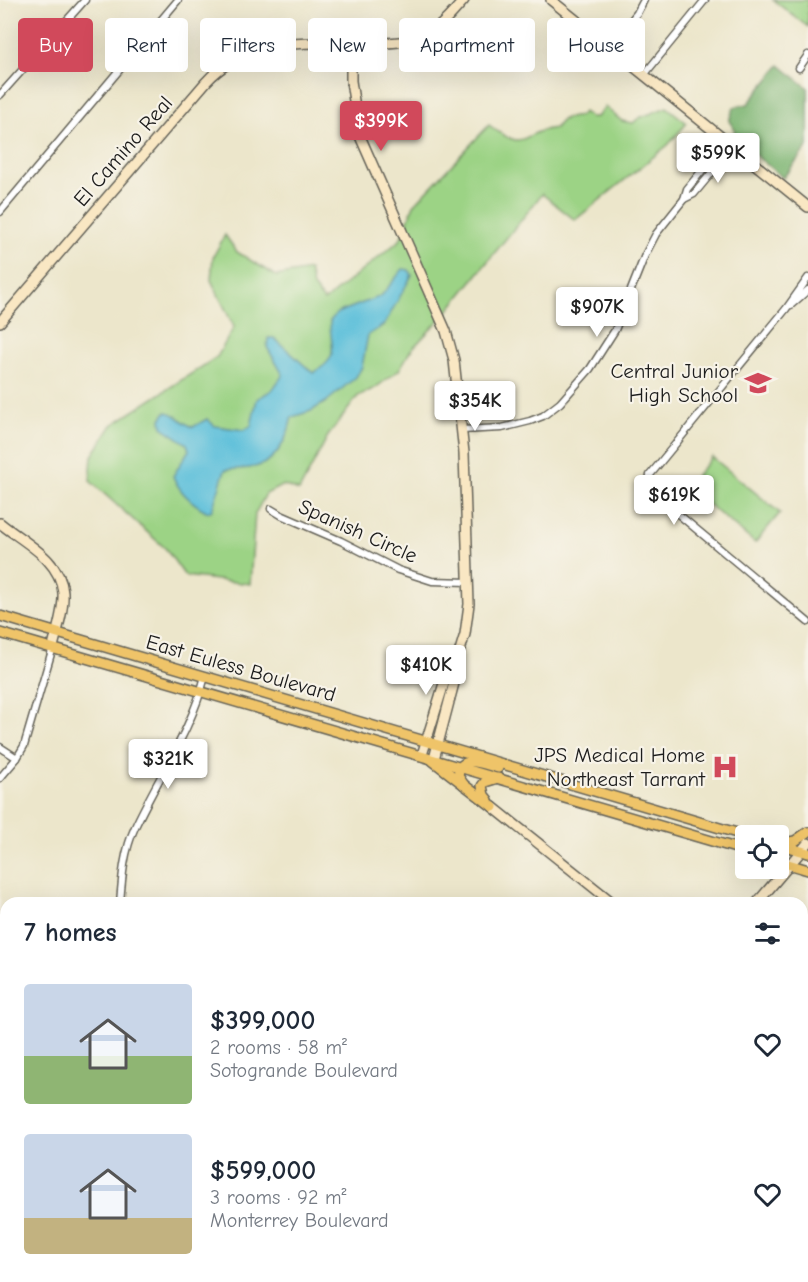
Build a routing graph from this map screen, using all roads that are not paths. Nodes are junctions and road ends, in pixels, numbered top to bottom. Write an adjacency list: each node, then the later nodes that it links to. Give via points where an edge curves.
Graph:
1 (85, 0): 16 (street)
2 (178, 0): 19 (street)
3 (464, 0): 9 (street, El Camino Real, via 442,26 427,35)
4 (644, 0): 8 (street)
5 (705, 0): 15 (street)
6 (556, 1): 7 (street)
7 (576, 18)
8 (633, 18)
9 (387, 42)
10 (308, 44): 23 (street, El Camino Real, via 257,50 221,68)
11 (808, 55): 12 (street)
12 (799, 68)
13 (351, 72): 24 (street, via 359,134 451,346)
14 (640, 72): 15 (street)
15 (644, 75): 17 (street)
16 (0, 95)
17 (729, 144): 18 (street); 24 (street, via 694,194 684,199 656,234 615,330 560,403 530,421 502,428)
18 (808, 207)
19 (0, 212)
20 (808, 278): 22 (street)
21 (808, 290): 22 (street)
22 (786, 309): 29 (street, via 650,475 648,486)
23 (0, 322)
24 (461, 430): 27 (street)
25 (271, 509): 27 (street, Spanish Circle, via 398,570 432,581)
26 (0, 523): 31 (street, via 48,560 56,571 63,593)
27 (468, 582): 33 (street, via 465,634)
28 (0, 616): 31 (main road, East Euless Boulevard)
29 (808, 622)
30 (0, 633): 32 (main road, East Euless Boulevard)
31 (56, 633): 32 (street); 34 (main road, East Euless Boulevard)
32 (53, 647): 35 (main road, East Euless Boulevard); 40 (street)
33 (455, 666): 36 (street, via 445,680); 37 (street)
34 (205, 676): 35 (street); 36 (main road, East Euless Boulevard)
35 (201, 691): 39 (main road, East Euless Boulevard); 58 (street, via 171,761 135,828 123,864)
36 (427, 741): 37 (main road, East Euless Boulevard); 39 (street)
37 (438, 744): 39 (street); 42 (main road, East Euless Boulevard)
38 (0, 747): 40 (street)
39 (428, 757): 41 (main road, East Euless Boulevard); 45 (main road)
40 (17, 758): 43 (street)
41 (460, 767): 42 (main road, via 474,761); 44 (main road, East Euless Boulevard); 45 (main road, via 458,776)
42 (532, 772): 46 (main road, East Euless Boulevard)
43 (0, 778)
44 (498, 778): 47 (main road, via 482,786 483,795); 48 (main road, East Euless Boulevard)
45 (464, 785): 47 (main road)
46 (623, 799): 48 (main road); 49 (main road, East Euless Boulevard)
47 (493, 807): 59 (street)
48 (619, 814): 53 (main road, East Euless Boulevard)
49 (735, 832)
50 (808, 832): 51 (main road); 54 (street)
51 (789, 842)
52 (808, 843): 54 (street)
53 (735, 848)
54 (801, 851): 55 (street)
55 (789, 864): 56 (main road)
56 (808, 870)
57 (777, 879): 60 (street)
58 (120, 897)
59 (606, 897)
60 (762, 897)

